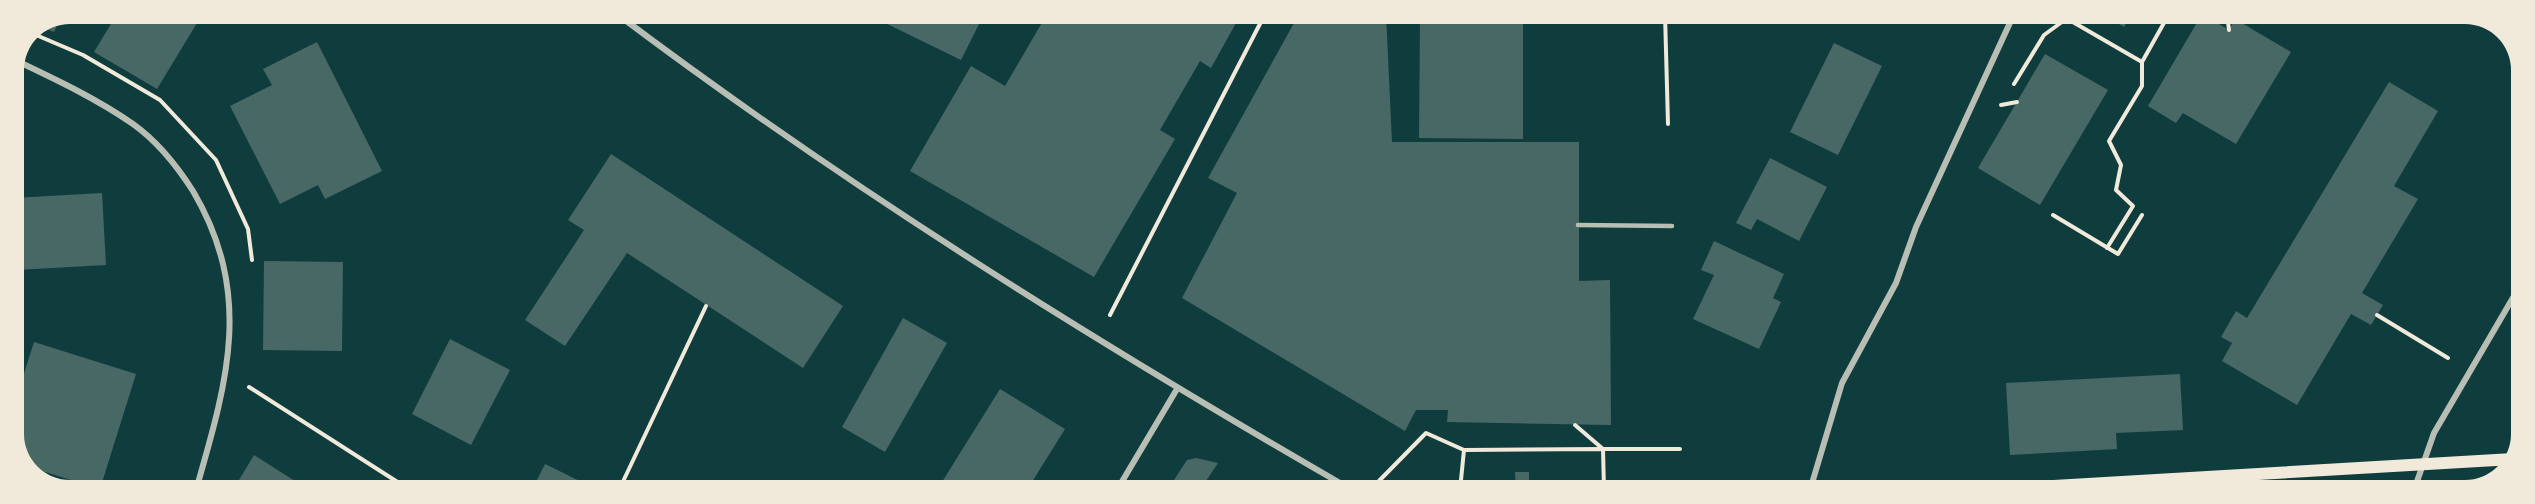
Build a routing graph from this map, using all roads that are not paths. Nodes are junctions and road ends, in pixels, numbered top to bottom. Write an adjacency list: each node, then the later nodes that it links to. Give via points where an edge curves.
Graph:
1 (631, 24): 7 (street, via 747,110)
2 (2009, 24): 13 (street, via 1916,227 1896,283 1842,383)
3 (25, 65): 10 (street, via 81,92 135,125 177,165 208,217 227,273 230,323 226,373)
4 (1578, 225): 5 (lane)
5 (1672, 226)
6 (2511, 301): 9 (street, via 2434,433)
7 (1178, 389): 11 (street); 12 (street)
8 (2503, 459): 9 (main road)
9 (2424, 464): 14 (main road); 15 (street)
10 (199, 480)
11 (1123, 480)
12 (1335, 480)
13 (1813, 480)
14 (2154, 480)
15 (2418, 480)

